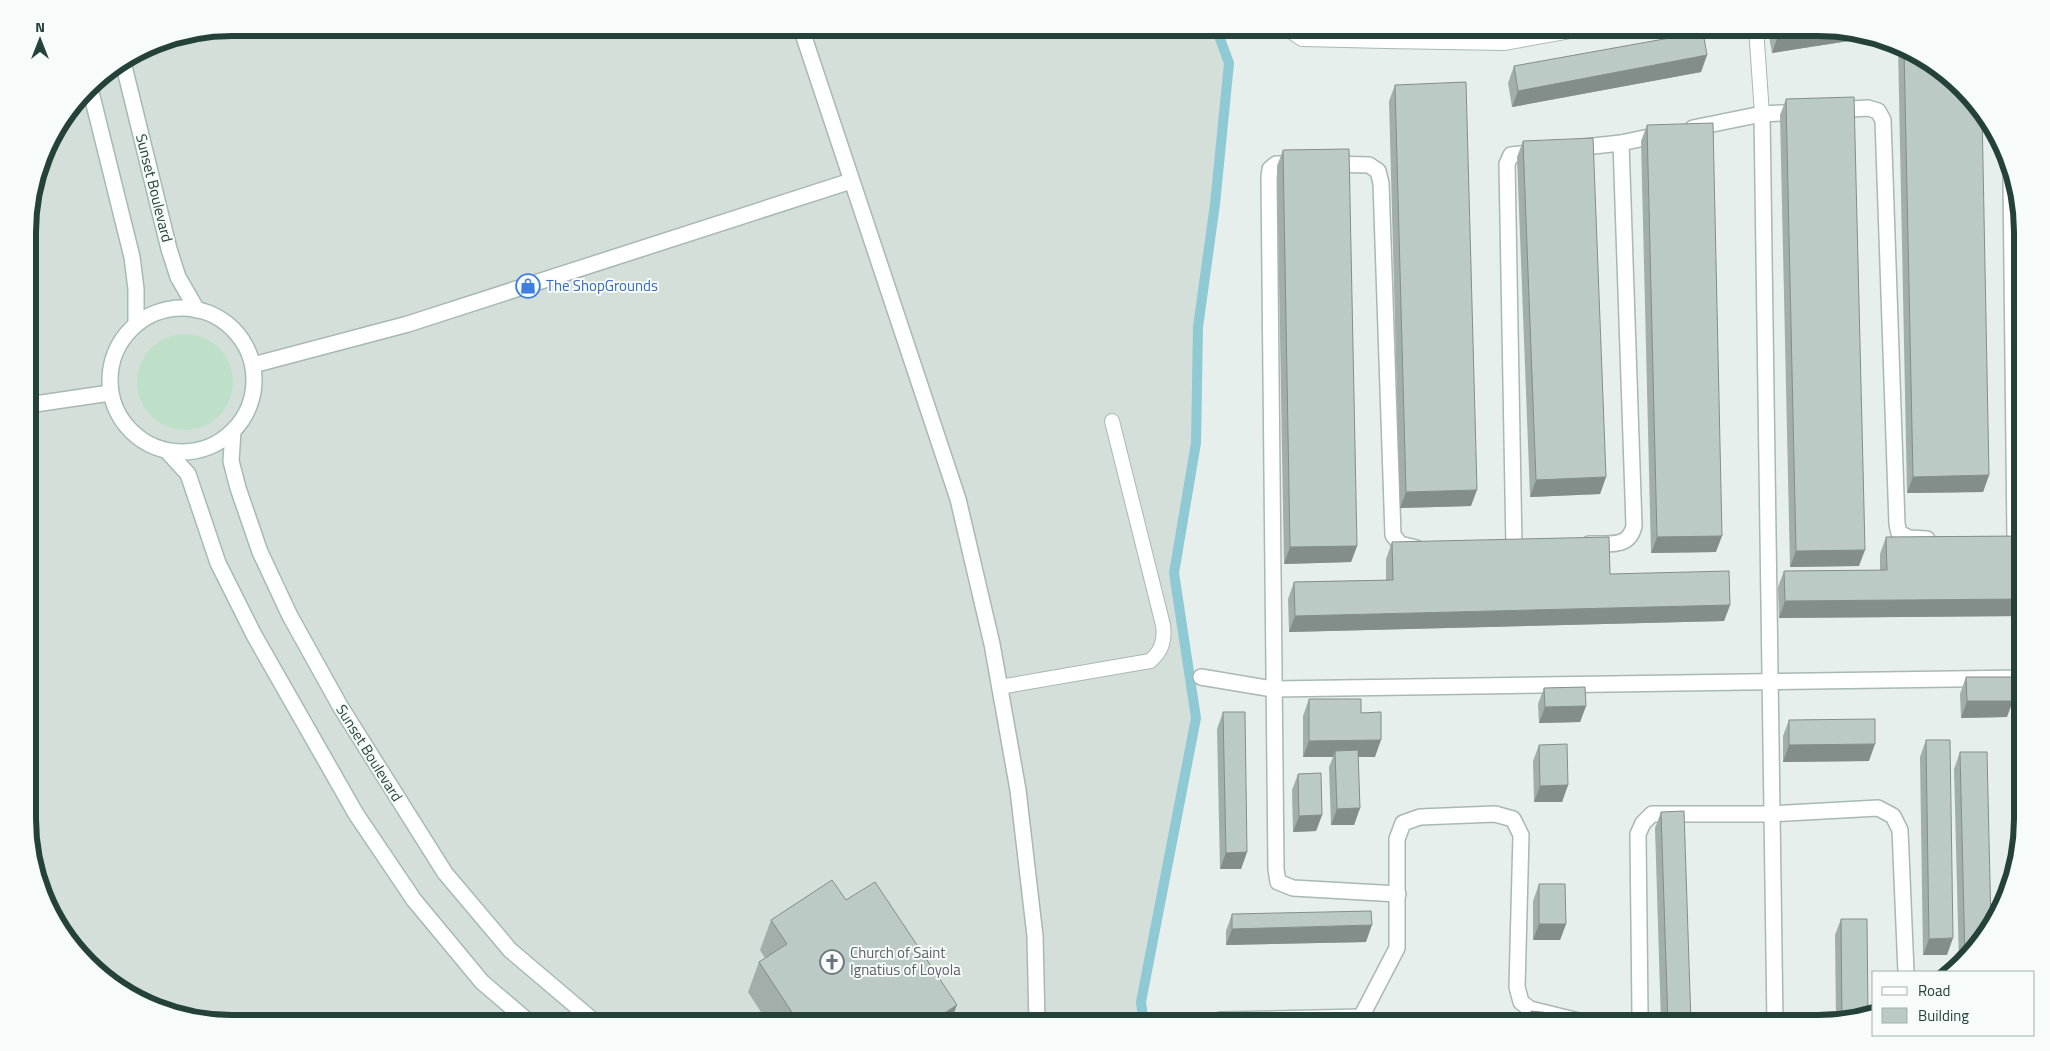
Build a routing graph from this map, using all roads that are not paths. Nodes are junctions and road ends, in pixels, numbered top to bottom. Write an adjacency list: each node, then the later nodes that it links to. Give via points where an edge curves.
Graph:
1 (804, 36): 13 (street)
2 (1297, 36): 3 (lane, via 1302,40)
3 (1357, 36)
4 (1411, 36): 8 (lane)
5 (1504, 36): 8 (lane)
6 (1543, 36): 8 (lane)
7 (1757, 36): 11 (lane)
8 (1504, 43)
9 (124, 68): 15 (street, Sunset Boulevard, via 169,249 178,277)
10 (92, 96): 16 (street, via 132,257)
11 (1762, 114): 12 (street); 24 (street, via 1868,108 1878,111 1883,120 1897,524 1899,533 1910,538); 32 (street)
12 (1621, 143): 27 (street, via 1634,526 1632,535 1622,543); 28 (street, via 1511,155 1507,164 1519,546)
13 (851, 180): 18 (street, via 408,324); 33 (street, via 958,499)
14 (2011, 203): 17 (street)
15 (196, 310): 16 (street, via 165,310); 18 (street, via 213,314 226,323 247,349)
16 (136, 324): 19 (street, via 114,355 109,374)
17 (2014, 334)
18 (253, 365): 22 (street, via 251,400)
19 (110, 394): 20 (street); 23 (street, via 124,424 136,436)
20 (36, 404)
21 (1112, 421): 33 (lane, via 1163,625 1164,637 1158,654 1150,661)
22 (234, 431): 23 (street, via 203,449); 39 (street, Sunset Boulevard, via 231,461 260,552 290,616 340,706 445,873 510,950)
23 (167, 450): 38 (street, via 188,474 218,563 254,636 356,814 432,922 482,982)
24 (1938, 539)
25 (1996, 539): 26 (street)
26 (2014, 540)
27 (1573, 544)
28 (1496, 547)
29 (1431, 548): 34 (street, via 1400,544 1393,535 1381,183 1378,171 1369,165 1276,164 1270,169 1269,177)
30 (1201, 677): 34 (street)
31 (2014, 678): 32 (street)
32 (1770, 681): 34 (street); 35 (street)
33 (1000, 687): 40 (street, via 1018,790 1035,936)
34 (1273, 689): 36 (street, via 1278,882 1293,888)
35 (1770, 814): 37 (street, via 1878,808 1894,816 1900,830); 43 (street, via 1652,814 1643,823 1638,834); 44 (street)
36 (1398, 894): 41 (street, via 1397,948); 42 (street, via 1397,838 1403,823 1420,817 1495,814 1512,819 1521,835 1517,987 1521,1002 1530,1009)
37 (1906, 971)
38 (521, 1015)
39 (587, 1015)
40 (1037, 1015)
41 (1363, 1015)
42 (1554, 1015)
43 (1640, 1015)
44 (1774, 1015)

